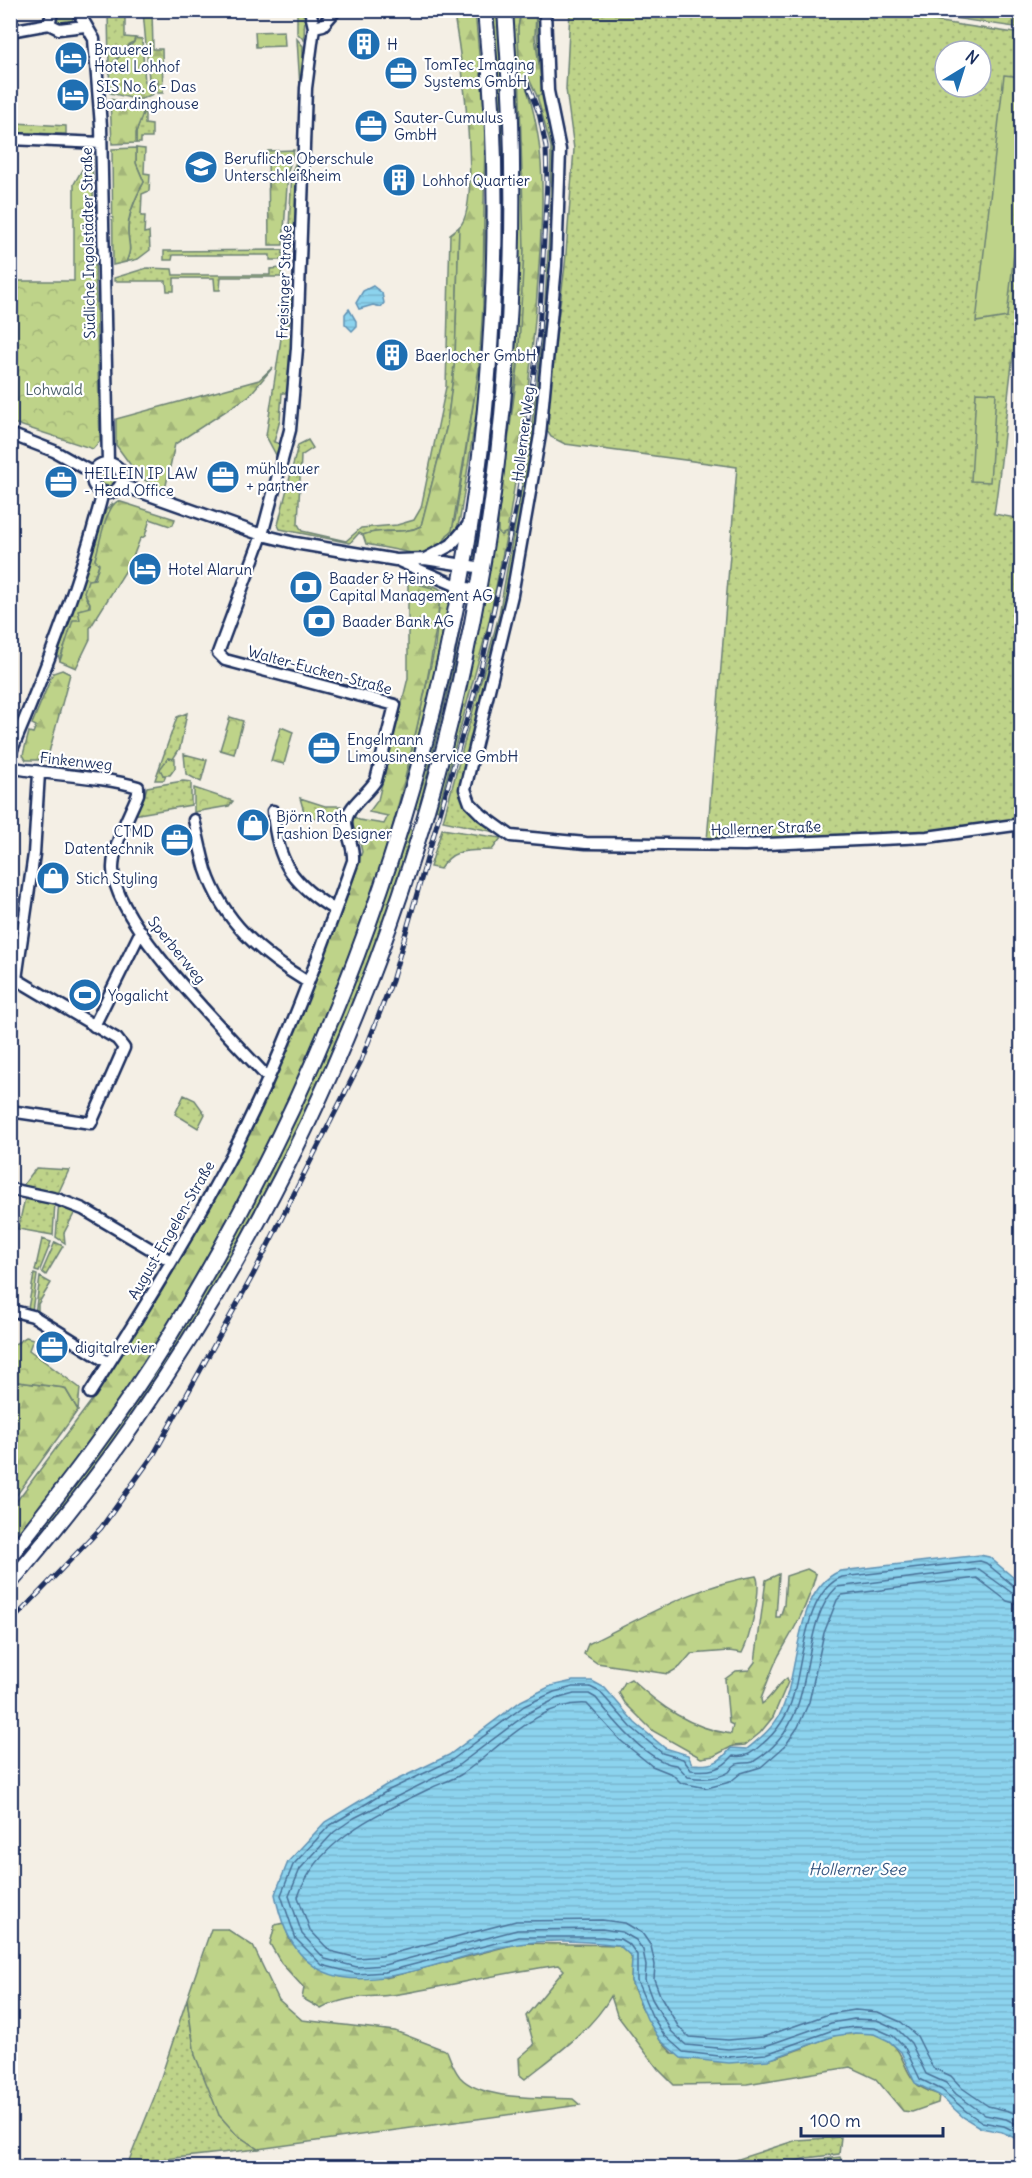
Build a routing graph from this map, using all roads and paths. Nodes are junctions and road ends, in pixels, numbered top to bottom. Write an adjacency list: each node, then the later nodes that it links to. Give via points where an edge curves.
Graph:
1 (53, 10): 8 (street)
2 (77, 10): 9 (street, Südliche Ingolstädter Straße)
3 (310, 10): 10 (street, Freisinger Straße)
4 (336, 10): 10 (street, via 323,25)
5 (486, 10): 19 (main road, via 495,170 494,281 487,391)
6 (505, 10): 24 (main road, via 513,167 513,285 503,422)
7 (545, 10): 34 (street, Hollerner Weg, via 548,91 561,150 540,435 512,595 465,789 470,803)
8 (49, 24): 9 (street, via 58,29); 11 (street)
9 (85, 26): 13 (street, Südliche Ingolstädter Straße, via 94,39)
10 (314, 27): 20 (street, Freisinger Straße, via 306,87 297,348 290,430)
11 (10, 31)
12 (10, 139): 13 (street)
13 (101, 143): 15 (street, Südliche Ingolstädter Straße)
14 (10, 434): 16 (street, via 54,451)
15 (108, 463): 16 (street, via 99,465); 17 (street, Südliche Ingolstädter Straße, via 120,470)
16 (93, 473): 18 (street, via 95,486)
17 (121, 485): 18 (street); 20 (street)
18 (103, 492): 27 (street, via 82,570 49,663)
19 (470, 523): 21 (street, via 451,545); 23 (main road)
20 (262, 535): 22 (street); 35 (street, Walter-Eucken-Straße, via 218,654 220,658 395,705 376,780 351,809 346,822 354,847 353,860)
21 (425, 559): 22 (street); 23 (street)
22 (396, 560): 25 (street)
23 (464, 566): 24 (street); 25 (main road)
24 (483, 568): 26 (main road)
25 (460, 587): 26 (street); 47 (main road, via 438,692 389,868 349,979 298,1099 246,1202 165,1342 109,1427)
26 (479, 590): 48 (main road, via 454,712 406,878 354,1020 320,1097 270,1199 183,1350 78,1501)
27 (10, 754)
28 (10, 768): 29 (street, Finkenweg)
29 (39, 773): 30 (street, Finkenweg, via 115,780); 38 (street, via 33,860)
30 (138, 787): 36 (street, Sperberweg, via 113,868 119,895)
31 (273, 811): 35 (street, via 275,835 286,865 309,894)
32 (194, 820): 37 (street, via 206,870 230,917 254,945)
33 (1022, 824): 34 (street, Hollerner Straße, via 927,837 745,845 586,843)
34 (511, 836)
35 (335, 910): 37 (street, Walter-Eucken-Straße)
36 (141, 931): 39 (street); 40 (street, Sperberweg)
37 (306, 981): 40 (street, Walter-Eucken-Straße)
38 (13, 985): 39 (street)
39 (94, 1026): 41 (street, via 124,1048 90,1123)
40 (268, 1078): 43 (street, August-Engelen-Straße, via 222,1173)
41 (10, 1111)
42 (10, 1190): 43 (street, via 84,1209)
43 (171, 1261): 45 (street, August-Engelen-Straße)
44 (10, 1310): 45 (street, via 33,1316)
45 (109, 1364): 46 (street, August-Engelen-Straße)
46 (90, 1393)
47 (10, 1556)
48 (10, 1583)

